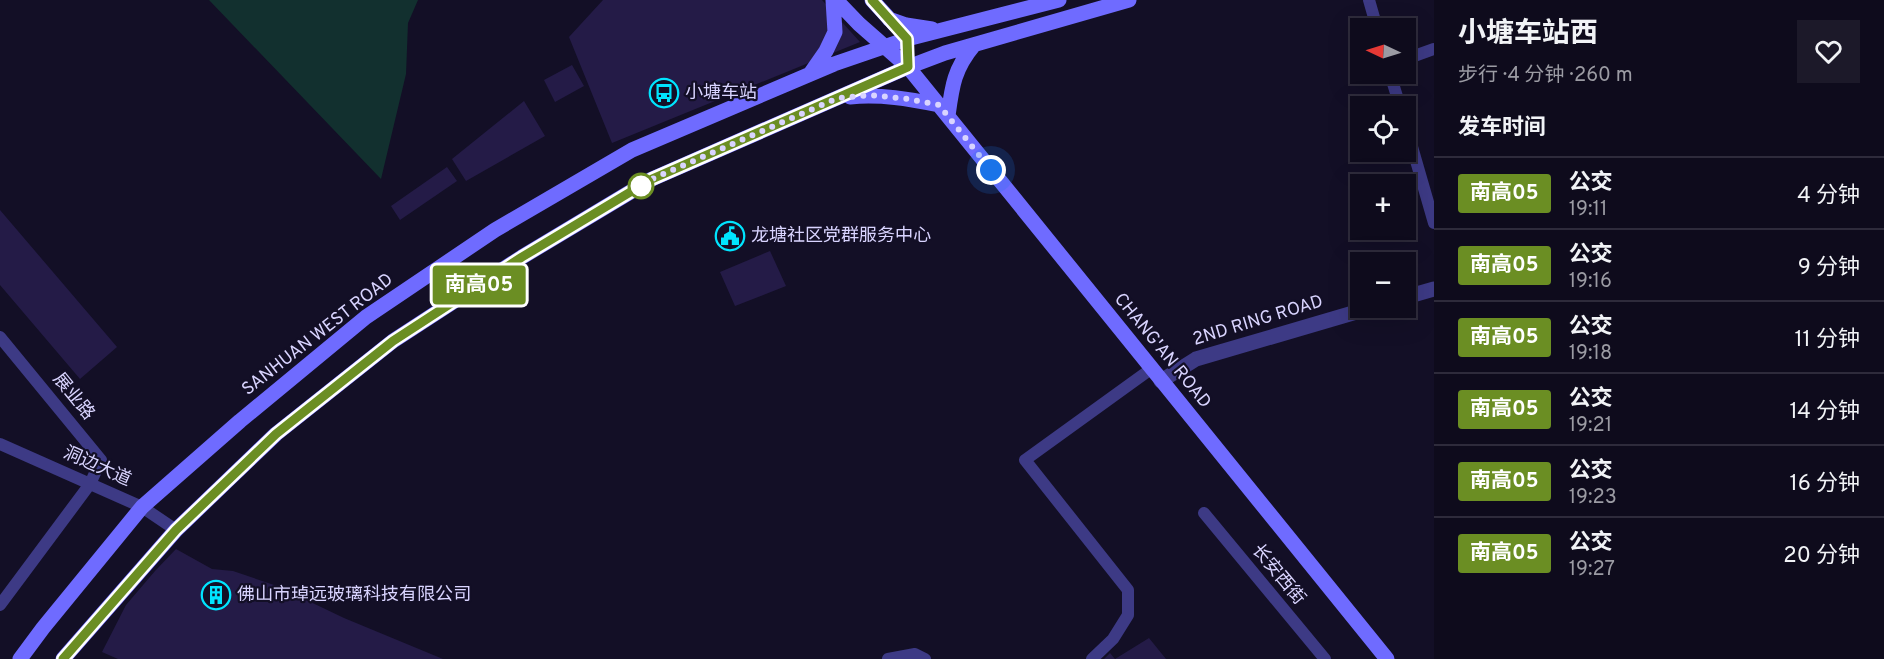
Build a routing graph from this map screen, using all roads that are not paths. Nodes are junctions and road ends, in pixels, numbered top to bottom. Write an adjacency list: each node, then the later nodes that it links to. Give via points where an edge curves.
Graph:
1 (834, 0): 11 (main road, CHANG'AN ROAD); 15 (main road, via 835,32)
2 (872, 0): 7 (main road)
3 (1059, 0): 8 (main road, SANHUAN WEST ROAD)
4 (1129, 0): 10 (main road)
5 (1369, 0): 6 (street)
6 (1374, 18)
7 (889, 19): 8 (main road, via 925,29); 9 (main road)
8 (947, 29): 9 (main road, SANHUAN WEST ROAD)
9 (907, 39): 11 (main road, SANHUAN WEST ROAD); 14 (main road)
10 (974, 45): 14 (main road); 17 (main road, via 958,68)
11 (885, 47): 14 (main road, CHANG'AN ROAD); 15 (main road, SANHUAN WEST ROAD)
12 (1434, 49): 13 (street)
13 (1416, 55)
14 (908, 67): 16 (main road); 17 (main road, CHANG'AN ROAD)
15 (810, 74): 27 (main road, SANHUAN WEST ROAD, via 632,150 495,230 366,317)
16 (838, 98): 17 (main road, via 870,95 908,99); 29 (main road, via 652,179 393,341 276,434)
17 (943, 111): 24 (main road, CHANG'AN ROAD)
18 (1416, 161): 19 (street)
19 (1434, 223)
20 (1434, 289): 21 (street)
21 (1416, 294)
22 (1350, 314): 24 (street, 2ND RING ROAD, via 1196,359)
23 (0, 337): 26 (street, 展业路, via 101,460)
24 (1156, 375): 35 (street, via 1025,460 1128,590 1128,615 1113,639); 37 (main road, CHANG'AN ROAD)
25 (0, 444): 26 (street, 洞边大道)
26 (90, 484): 27 (street, 洞边大道); 30 (street)
27 (142, 507): 29 (street, 洞边大道); 31 (main road, SANHUAN WEST ROAD)
28 (1204, 513): 36 (street, 长安西街)
29 (176, 530): 32 (main road)
30 (0, 605)
31 (20, 659)
32 (63, 659)
33 (888, 659): 34 (street, via 915,654)
34 (925, 659)
35 (1092, 659)
36 (1325, 659)
37 (1387, 659)

